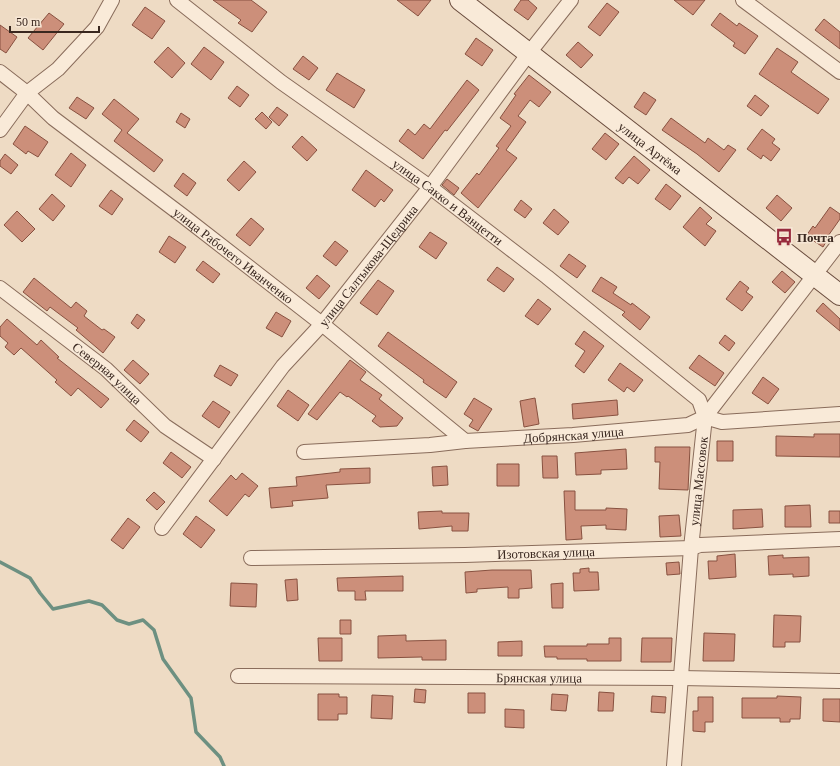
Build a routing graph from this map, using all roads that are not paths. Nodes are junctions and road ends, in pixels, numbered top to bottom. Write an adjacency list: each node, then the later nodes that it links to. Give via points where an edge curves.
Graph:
1 (112, 0): 9 (street, via 97,27 58,69)
2 (177, 0): 11 (street, улица Сакко и Ванцетти, via 281,82)
3 (460, 0): 6 (street, улица Артёма)
4 (571, 0): 6 (street, улица Салтыкова-Щедрина)
5 (743, 0): 8 (street)
6 (529, 53): 11 (street, улица Салтыкова-Щедрина); 13 (street, улица Артёма)
7 (0, 72): 9 (street, улица Рабочего Иванченко)
8 (840, 72)
9 (27, 93): 10 (street); 16 (street, улица Рабочего Иванченко, via 53,118)
10 (0, 130)
11 (430, 186): 16 (street, улица Салтыкова-Щедрина); 18 (street, улица Сакко и Ванцетти, via 699,400)
12 (840, 242): 13 (street, улица Массовок)
13 (814, 274): 15 (street, улица Артёма); 18 (street, улица Массовок)
14 (0, 288): 21 (street, Северная улица, via 106,369 165,426)
15 (840, 295)
16 (322, 324): 19 (street, улица Рабочего Иванченко); 21 (street, улица Салтыкова-Щедрина, via 283,366)
17 (840, 414): 18 (street, via 722,422)
18 (705, 417): 19 (street, Добрянская улица, via 688,425); 24 (street, улица Массовок)
19 (465, 441): 20 (street, Добрянская улица)
20 (304, 452)
21 (214, 459): 22 (street, улица Салтыкова-Щедрина)
22 (162, 528)
23 (840, 539): 24 (street, Изотовская улица, via 700,545)
24 (691, 548): 25 (street, Изотовская улица); 27 (street, улица Массовок)
25 (251, 558)
26 (238, 676): 27 (street, Брянская улица)
27 (680, 678): 28 (street, Брянская улица); 29 (street, улица Массовок)
28 (840, 681)
29 (674, 766)

